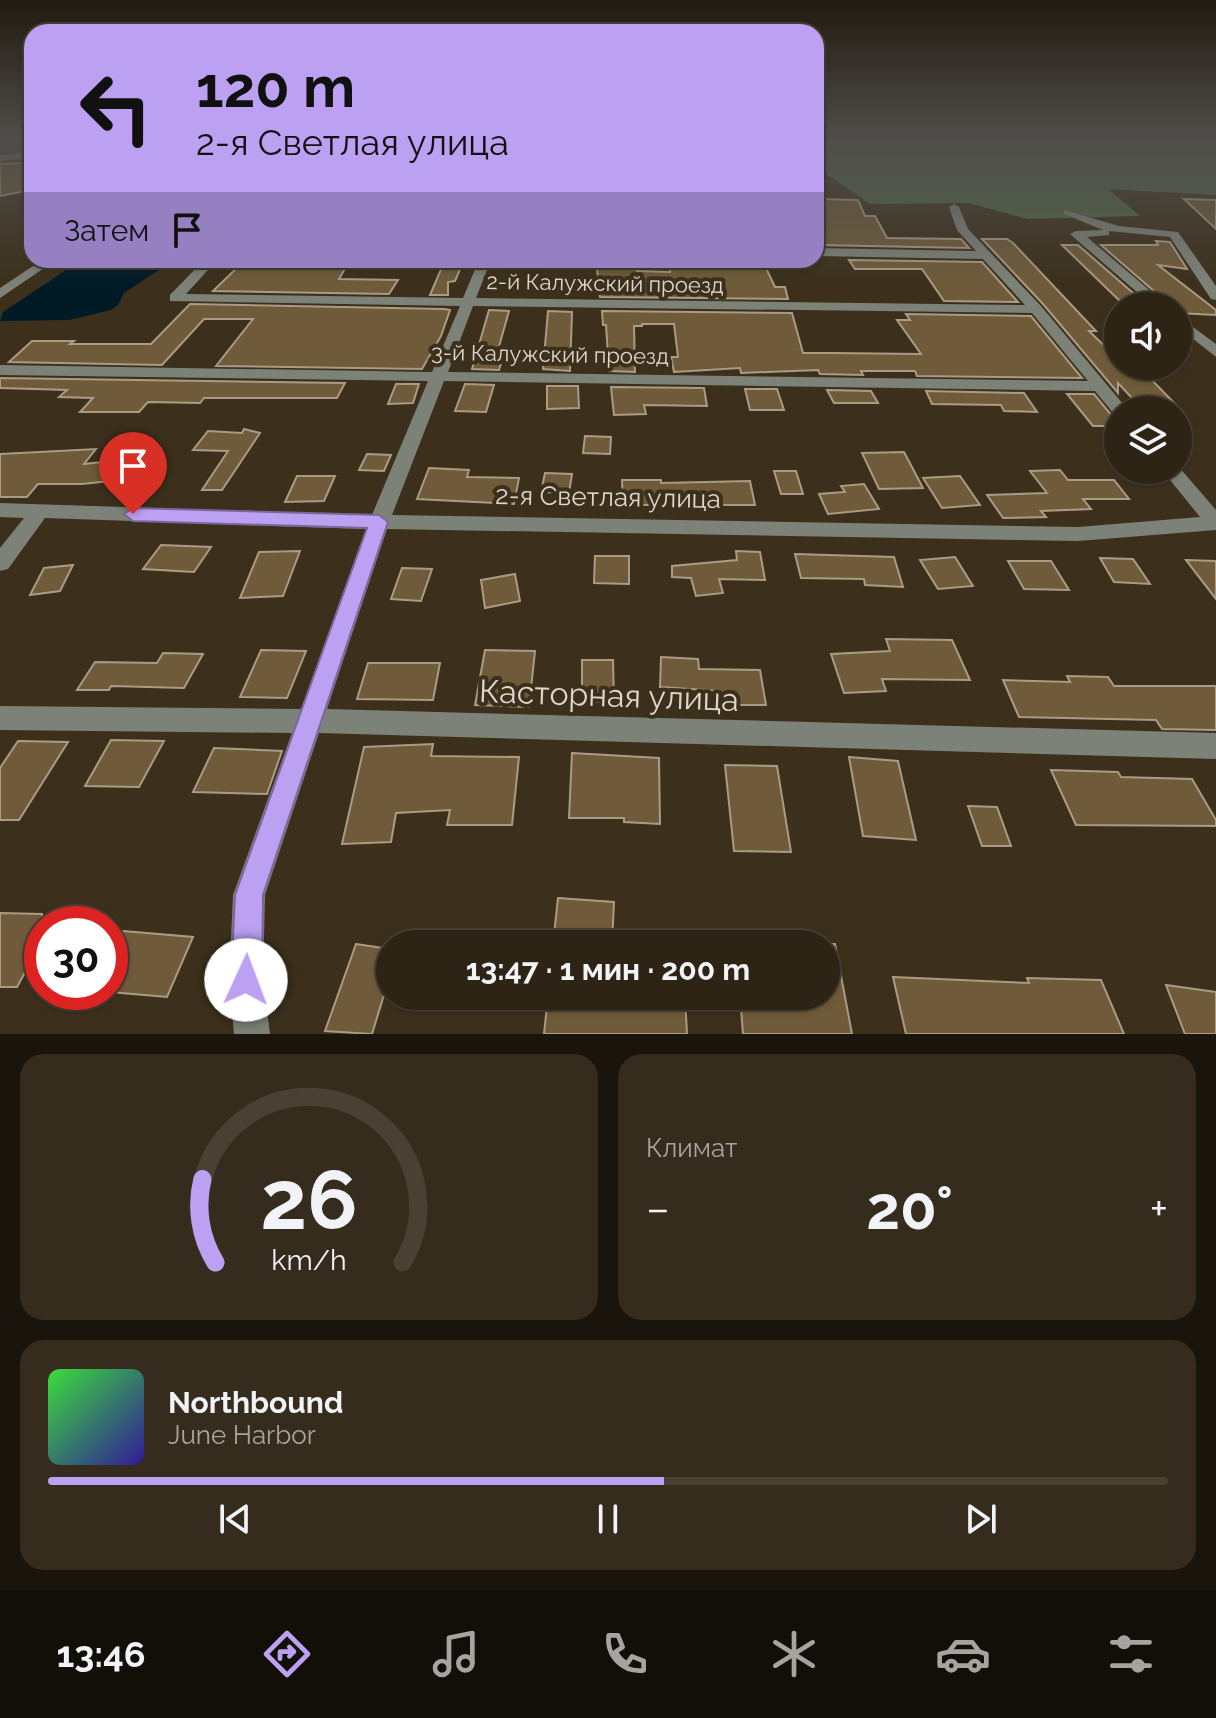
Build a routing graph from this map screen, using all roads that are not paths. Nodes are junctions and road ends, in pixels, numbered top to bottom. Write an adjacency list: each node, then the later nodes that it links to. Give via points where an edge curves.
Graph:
1 (954, 207): 5 (street, via 963,230)
2 (1068, 212): 3 (street)
3 (1121, 232): 9 (street, via 1076,234); 11 (street, via 1174,234)
4 (824, 252): 5 (street)
5 (985, 255): 13 (street)
6 (38, 268): 10 (street)
7 (203, 268): 12 (street, 2-й Калужский проезд, via 175,298)
8 (482, 268): 12 (street)
9 (1144, 292)
10 (0, 294)
11 (1216, 296)
12 (469, 304): 13 (street, 2-й Калужский проезд); 17 (street)
13 (1036, 309): 18 (street)
14 (1192, 332): 15 (street)
15 (1216, 352)
16 (0, 370): 17 (street, 3-й Калужский проезд)
17 (440, 374): 18 (street, 3-й Калужский проезд); 23 (street)
18 (1099, 386): 19 (street)
19 (1108, 396)
20 (1183, 484): 24 (street)
21 (0, 510): 22 (street, 2-я Светлая улица)
22 (40, 511): 23 (street, 2-я Светлая улица); 25 (street)
23 (379, 522): 24 (street, 2-я Светлая улица, via 1078,534); 27 (street)
24 (1216, 523)
25 (0, 563)
26 (0, 718): 27 (street, Касторная улица)
27 (308, 721): 28 (street, Касторная улица); 29 (street, via 249,895 246,980)
28 (1216, 746)
29 (252, 1034)

